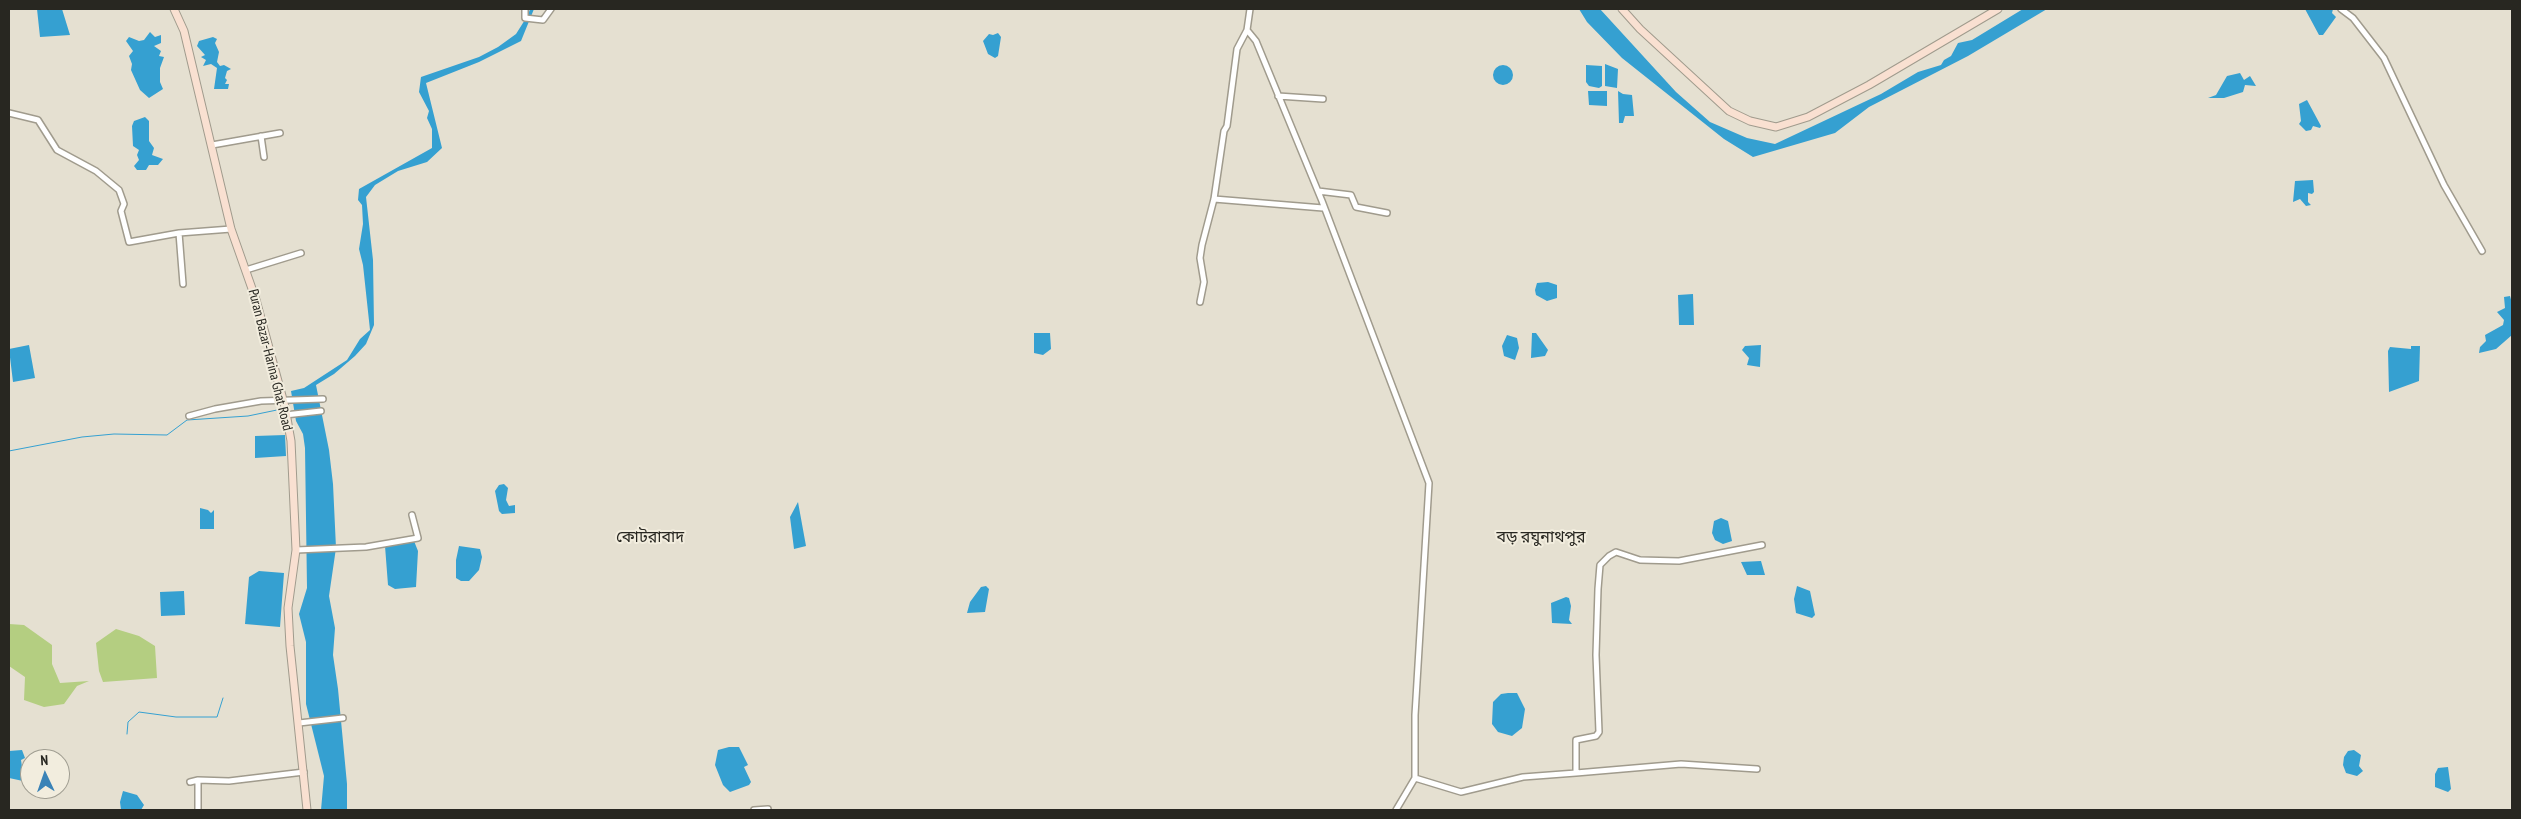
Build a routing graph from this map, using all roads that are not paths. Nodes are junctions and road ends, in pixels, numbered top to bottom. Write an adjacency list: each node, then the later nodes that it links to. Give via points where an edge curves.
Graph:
1 (174, 9): 14 (main road, Puran Bazar-Harina Ghat Road, via 184,32)
2 (525, 9): 3 (street, via 525,18 542,20)
3 (551, 9)
4 (1250, 9): 8 (street)
5 (1622, 9): 6 (main road, via 1729,111 1750,121 1776,127 1808,117 1869,85)
6 (1998, 9)
7 (2341, 9): 22 (street, via 2353,18 2384,58 2444,185)
8 (1247, 30): 9 (street, via 1256,41); 17 (street, via 1237,49)
9 (1278, 96): 10 (street); 16 (street)
10 (1323, 98)
11 (9, 113): 21 (street, via 38,120 57,150 96,171 119,190 129,242)
12 (280, 133): 13 (street)
13 (261, 136): 14 (street); 15 (street)
14 (212, 145): 20 (main road, Puran Bazar-Harina Ghat Road)
15 (264, 156)
16 (1318, 191): 18 (street); 19 (street, via 1351,195 1356,207)
17 (1214, 199): 18 (street); 26 (street, via 1200,258 1204,268 1204,291)
18 (1323, 208): 40 (street, via 1429,483 1414,715)
19 (1386, 213)
20 (231, 229): 21 (street); 24 (main road, Puran Bazar-Harina Ghat Road)
21 (180, 233): 25 (street)
22 (2482, 251)
23 (301, 254): 24 (street)
24 (246, 270): 28 (main road, Puran Bazar-Harina Ghat Road)
25 (183, 284)
26 (1200, 302)
27 (323, 399): 28 (street)
28 (283, 401): 30 (main road, Puran Bazar-Harina Ghat Road); 31 (street, via 243,404)
29 (321, 411): 30 (street)
30 (285, 415): 34 (main road, Puran Bazar-Harina Ghat Road, via 291,441)
31 (189, 416)
32 (412, 515): 34 (street, via 418,538 338,549)
33 (1762, 545): 39 (street, via 1679,561 1640,560 1616,552 1600,565 1596,655 1600,725 1596,736 1576,740)
34 (296, 550): 36 (main road, Puran Bazar-Harina Ghat Road, via 288,608)
35 (343, 718): 36 (street)
36 (299, 722): 38 (main road, Puran Bazar-Harina Ghat Road)
37 (1757, 769): 39 (street, via 1681,764)
38 (305, 772): 41 (street, via 229,781); 45 (main road, Puran Bazar-Harina Ghat Road)
39 (1576, 772): 40 (street, via 1523,778 1461,792)
40 (1414, 778): 47 (street)
41 (198, 780): 42 (street); 44 (street)
42 (190, 782)
43 (768, 809): 46 (street)
44 (198, 810)
45 (307, 810)
46 (754, 810)
47 (1396, 810)

